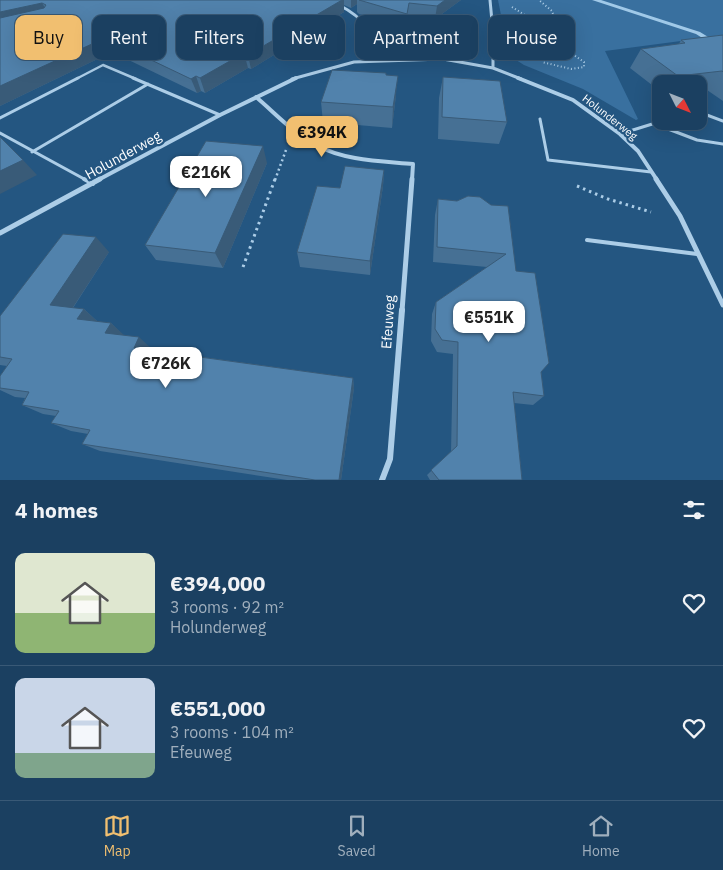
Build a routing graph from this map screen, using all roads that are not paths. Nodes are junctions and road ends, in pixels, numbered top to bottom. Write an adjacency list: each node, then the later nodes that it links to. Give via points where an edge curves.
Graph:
1 (490, 1): 6 (street)
2 (336, 4): 3 (street)
3 (358, 15)
4 (384, 60): 8 (street, Holunderweg, via 324,69 289,80)
5 (449, 60): 6 (street, Holunderweg)
6 (493, 68): 17 (street, Holunderweg, via 574,100)
7 (148, 84): 10 (lane); 11 (lane, via 103,65); 19 (lane)
8 (256, 97): 10 (street, Holunderweg); 26 (street, Efeuweg, via 300,135 324,149 355,158 413,164 390,460)
9 (708, 114): 13 (lane)
10 (220, 115): 21 (street, Holunderweg)
11 (0, 118)
12 (540, 119): 20 (lane, via 548,160)
13 (723, 121)
14 (652, 125): 17 (lane)
15 (670, 130): 18 (lane, via 715,145)
16 (0, 132): 19 (lane)
17 (620, 134): 20 (street, Holunderweg, via 638,151)
18 (723, 144)
19 (32, 152): 21 (lane)
20 (652, 172): 24 (street, Holunderweg, via 680,216)
21 (94, 184): 22 (street, Holunderweg)
22 (0, 233)
23 (587, 240): 24 (lane)
24 (698, 254): 25 (street, Holunderweg)
25 (723, 305)
26 (382, 480)

